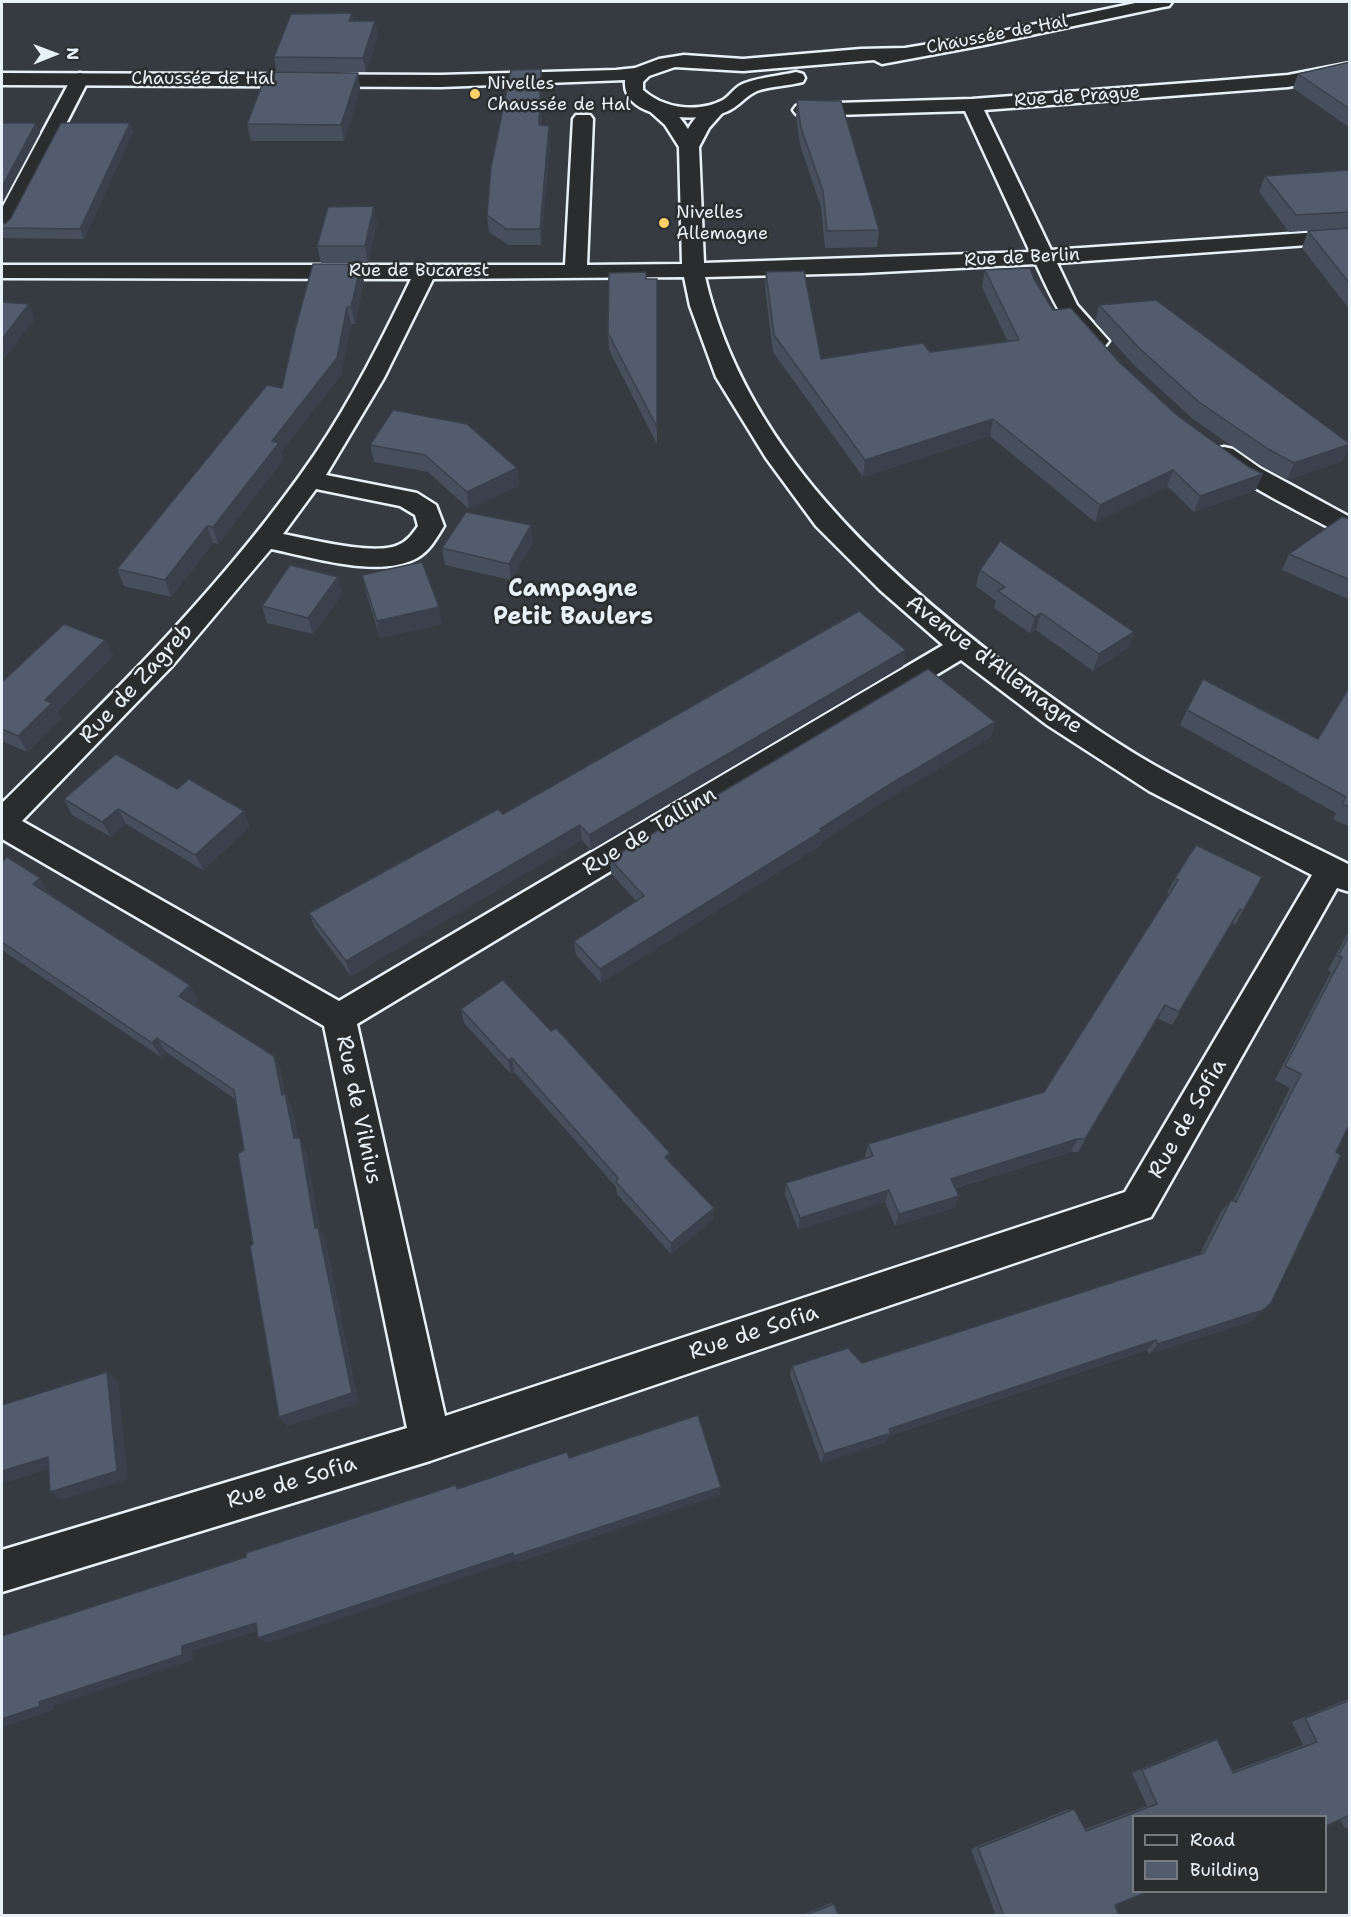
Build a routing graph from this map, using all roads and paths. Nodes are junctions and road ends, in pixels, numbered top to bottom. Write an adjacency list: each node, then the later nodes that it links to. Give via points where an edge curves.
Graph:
1 (1163, 2): 2 (street, Chaussée de Hal, via 984,40)
2 (901, 53): 3 (street, Chaussée de Hal, via 749,64); 9 (street, Chaussée de Hal)
3 (712, 62): 5 (street, Chaussée de Hal, via 673,61); 9 (street, Chaussée de Hal, via 740,76)
4 (1350, 69): 13 (street, Rue de Prague, via 1288,81)
5 (642, 72): 8 (street, Chaussée de Hal); 12 (street, via 634,81 634,91)
6 (2, 79): 7 (street, Chaussée de Hal)
7 (80, 79): 8 (street, Chaussée de Hal); 18 (street)
8 (441, 81): 10 (street, Chaussée de Hal)
9 (746, 89): 14 (street, Chaussée de Hal, via 731,103)
10 (598, 95)
11 (620, 97): 12 (street, Chaussée de Hal)
12 (648, 104): 14 (street, Chaussée de Hal, via 685,112); 17 (street, Avenue d'Allemagne, via 673,121)
13 (972, 105): 15 (street, Rue de Prague); 20 (street)
14 (715, 110): 17 (street, via 700,125)
15 (803, 110)
16 (583, 119): 21 (street)
17 (689, 147): 22 (street, Avenue d'Allemagne)
18 (2, 227)
19 (1350, 236): 20 (street, Rue de Berlin)
20 (1045, 258): 22 (street, Rue de Berlin); 25 (street, via 1067,306)
21 (576, 270): 22 (street, Rue de Bucarest); 24 (street, Rue de Bucarest)
22 (693, 270): 30 (street, Avenue d'Allemagne, via 701,306 728,377 775,453 825,520 890,584)
23 (2, 271): 24 (street, Rue de Bucarest)
24 (426, 271): 27 (street, Rue de Zagreb, via 358,406)
25 (1110, 356)
26 (1202, 440): 28 (street, via 1251,474)
27 (309, 480): 29 (street, Rue de Zagreb); 29 (street, via 408,499 427,511 430,526 422,541 403,554 371,557)
28 (1350, 528)
29 (265, 539): 31 (street, Rue de Zagreb, via 125,700)
30 (962, 646): 32 (street, Avenue d'Allemagne, via 1057,717 1160,783); 33 (street, Rue de Tallinn)
31 (2, 823): 33 (street, Rue de Vilnius)
32 (1340, 876): 34 (street, Rue de Sofia, via 1138,1205)
33 (339, 1018): 34 (street, Rue de Vilnius)
34 (430, 1440): 35 (street, Rue de Sofia)
35 (2, 1571)

